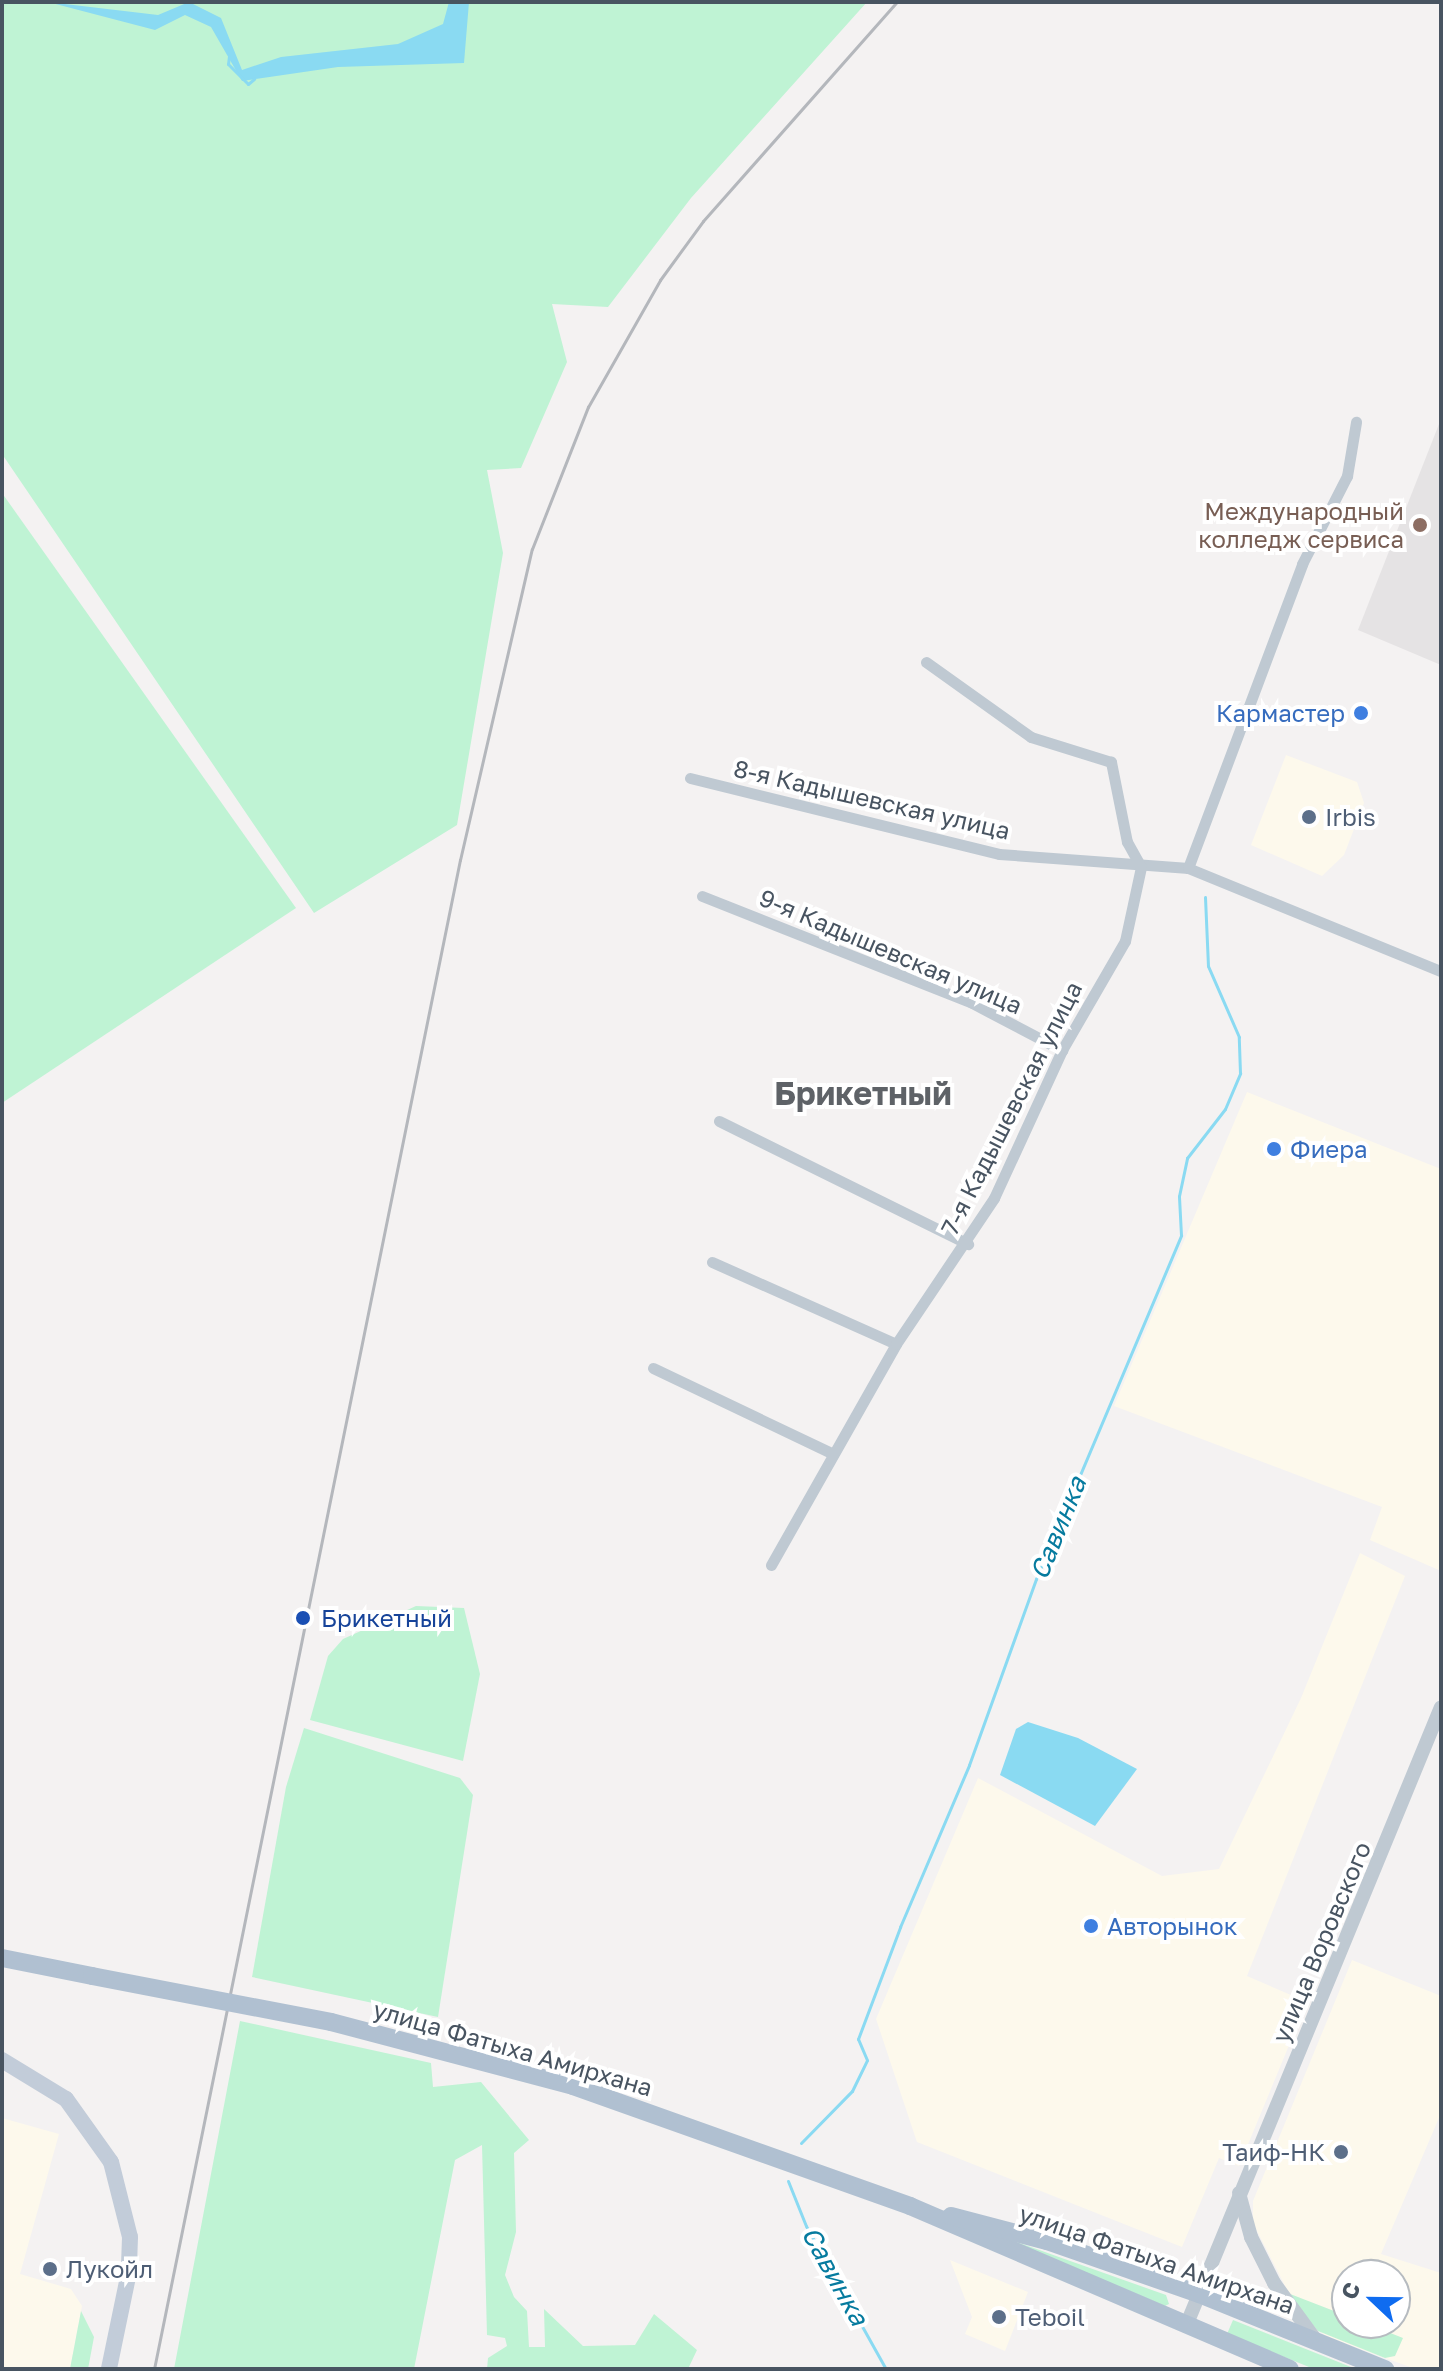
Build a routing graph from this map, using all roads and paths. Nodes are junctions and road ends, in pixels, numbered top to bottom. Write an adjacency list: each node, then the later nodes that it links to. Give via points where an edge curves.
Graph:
1 (1356, 422): 5 (street, via 1347,476 1302,564)
2 (926, 662): 4 (street, via 1031,737 1111,762 1127,842)
3 (690, 778): 4 (street, 8-я Кадышевская улица, via 999,854)
4 (1141, 867): 5 (street, 8-я Кадышевская улица); 8 (street, 7-я Кадышевская улица, via 1125,941)
5 (1188, 868): 7 (street)
6 (702, 896): 8 (street, 9-я Кадышевская улица, via 972,1003)
7 (1441, 971)
8 (1062, 1050): 10 (street, 7-я Кадышевская улица)
9 (719, 1121): 10 (street)
10 (968, 1244): 12 (street, 7-я Кадышевская улица)
11 (712, 1262): 12 (street)
12 (896, 1344): 14 (street, 7-я Кадышевская улица)
13 (653, 1368): 14 (street)
14 (831, 1453): 15 (street, 7-я Кадышевская улица)
15 (771, 1565)
16 (1441, 1707): 19 (street, улица Воровского)
17 (2, 1958): 20 (main road, улица Фатыха Амирхана, bridge, via 331,2022 573,2086)
18 (2, 2060): 26 (main road, via 38,2078 77,2111 111,2162 130,2237 129,2272)
19 (1239, 2193): 21 (street); 22 (street, улица Воровского)
20 (910, 2206): 23 (main road, улица Фатыха Амирхана, via 1047,2241); 24 (main road, улица Фатыха Амирхана)
21 (1251, 2237): 22 (street, via 1241,2232); 25 (street, via 1286,2303)
22 (1219, 2242): 23 (street, улица Воровского)
23 (1199, 2294): 24 (street, улица Воровского); 25 (main road, улица Фатыха Амирхана)
24 (1186, 2326): 27 (main road, улица Фатыха Амирхана)
25 (1318, 2342): 28 (main road, улица Фатыха Амирхана)
26 (109, 2369)
27 (1290, 2369)
28 (1385, 2369)

